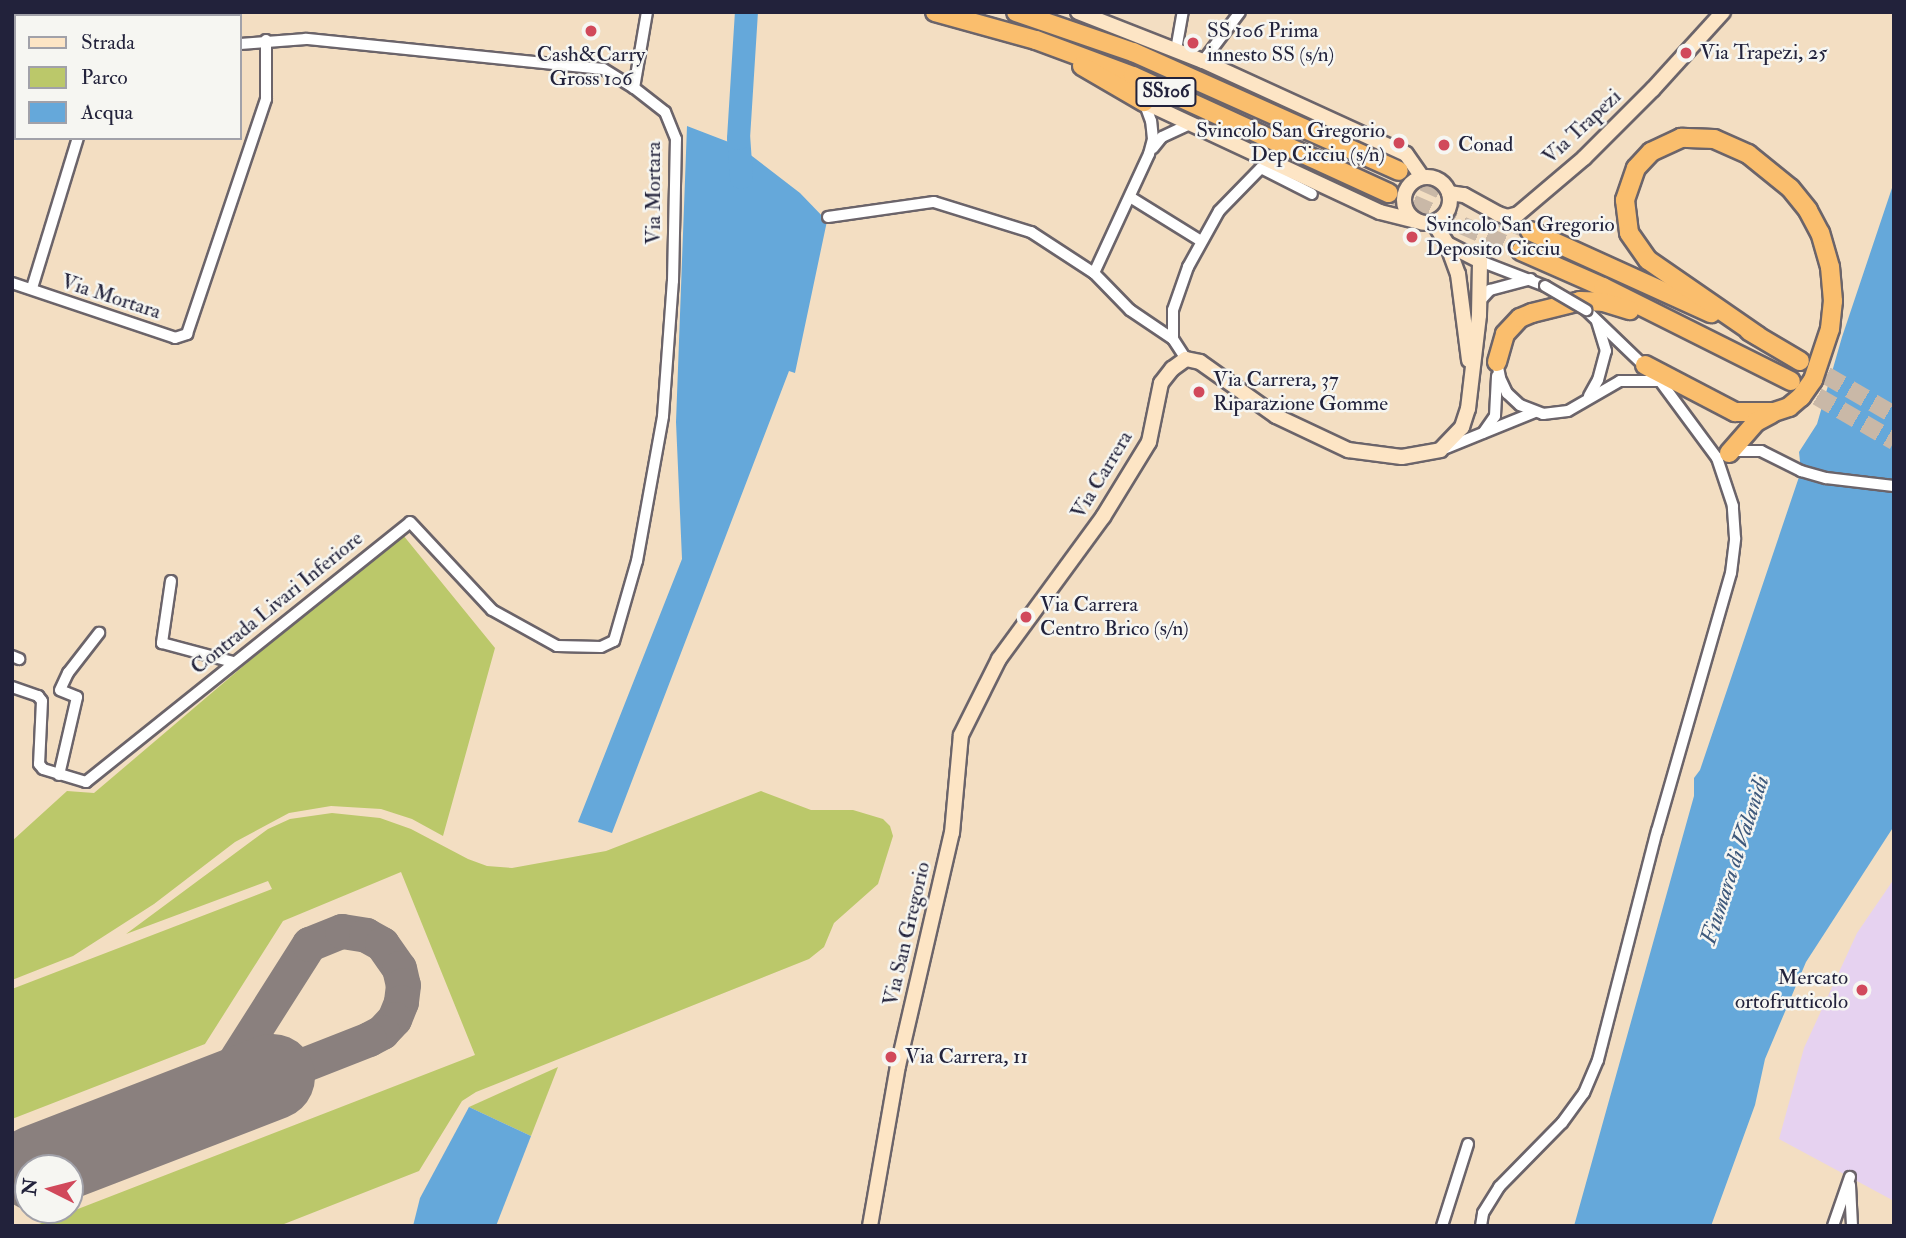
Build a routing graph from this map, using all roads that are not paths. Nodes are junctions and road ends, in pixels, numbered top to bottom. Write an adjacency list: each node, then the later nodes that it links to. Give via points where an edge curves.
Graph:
1 (647, 12): 13 (street)
2 (935, 12): 9 (highway, SS106)
3 (1016, 12): 18 (highway, SS106, via 1133,52)
4 (1078, 12): 11 (street)
5 (1183, 12): 11 (street)
6 (1240, 12): 12 (street)
7 (1723, 12): 21 (street, Via Trapezi, via 1584,158 1518,214 1507,217 1464,195)
8 (266, 40): 10 (street, Via Mortara); 13 (street, Via Mortara, via 333,42 603,69); 36 (street, Via Mortara, via 266,99 187,334 174,338 52,299)
9 (1036, 40): 14 (highway); 20 (highway, SS106, via 1133,76)
10 (242, 44)
11 (1177, 50): 12 (street)
12 (1203, 61): 19 (street, via 1406,154)
13 (634, 88): 58 (street, Via Mortara, via 665,112 676,139 673,281 663,416 637,561)
14 (1144, 102): 15 (street); 17 (street, via 1153,139)
15 (1190, 124): 17 (street, via 1162,137); 25 (street, via 1380,212)
16 (77, 140): 36 (street)
17 (1149, 154): 23 (street)
18 (1399, 171)
19 (1422, 177): 21 (street, via 1438,180); 25 (street, via 1410,184 1404,197 1406,211)
20 (1388, 193)
21 (1449, 193): 26 (street, via 1446,214)
22 (1312, 194): 28 (street, via 1261,168 1219,211)
23 (1130, 197): 28 (street); 32 (street)
24 (828, 218): 32 (street, via 934,202 1031,232)
25 (1416, 221): 26 (street)
26 (1434, 223): 29 (street)
27 (1530, 231): 39 (highway)
28 (1201, 241): 40 (street, via 1173,310)
29 (1447, 244): 31 (street); 33 (street)
30 (1521, 251): 42 (highway)
31 (1480, 261): 33 (street, via 1466,264); 34 (street); 37 (street)
32 (1094, 273): 40 (street, via 1130,310)
33 (1458, 274): 48 (street)
34 (1532, 279): 37 (street, via 1490,290); 38 (street, bridge)
35 (12, 284): 36 (street, Via Mortara)
36 (32, 288)
37 (1480, 302): 48 (street)
38 (1596, 318): 45 (street); 49 (street, via 1606,351 1598,380)
39 (1758, 336): 43 (highway); 51 (highway, via 1657,266 1634,243 1625,211 1627,189 1636,168 1660,146 1681,138 1703,137 1748,154 1790,188 1820,233 1830,267 1830,329 1813,380 1795,402)
40 (1173, 339): 41 (street)
41 (1186, 359): 53 (street, via 1200,362 1276,416 1348,450 1402,457); 59 (street, Via Carrera, via 1161,383 1149,442 1103,517)
42 (1753, 361): 44 (highway, via 1618,305 1580,301 1520,318 1505,334); 47 (highway)
43 (1800, 361)
44 (1497, 362): 50 (street, via 1507,393); 52 (street, via 1494,421)
45 (1645, 365): 46 (street); 51 (highway, via 1735,412)
46 (1660, 381): 49 (street, via 1620,381); 54 (street)
47 (1791, 381)
48 (1472, 382): 53 (street, via 1462,427)
49 (1584, 401): 50 (street, via 1560,413)
50 (1535, 412): 52 (street)
51 (1774, 412): 54 (highway, via 1756,422)
52 (1469, 441): 53 (street)
53 (1440, 450)
54 (1723, 455): 55 (street, via 1739,449 1761,451 1826,478); 66 (street, via 1733,506 1731,573 1598,1060 1584,1093 1562,1123 1499,1186 1483,1213)
55 (1894, 486)
56 (171, 581): 60 (street, via 162,643)
57 (99, 633): 62 (street, via 60,690 77,697)
58 (614, 641): 60 (street, Contrada Livari Inferiore, via 601,647 557,646 492,610 410,522)
59 (999, 659): 64 (street, Via San Gregorio, via 971,713 957,753 952,833 898,1066)
60 (233, 662): 62 (street, Contrada Livari Inferiore, via 86,782)
61 (12, 687): 62 (street, via 42,701 39,764)
62 (59, 775)
63 (1468, 1144): 65 (street)
64 (870, 1226)
65 (1442, 1226)
66 (1481, 1226)
67 (1833, 1226): 68 (street, via 1850,1177)
68 (1852, 1226)

